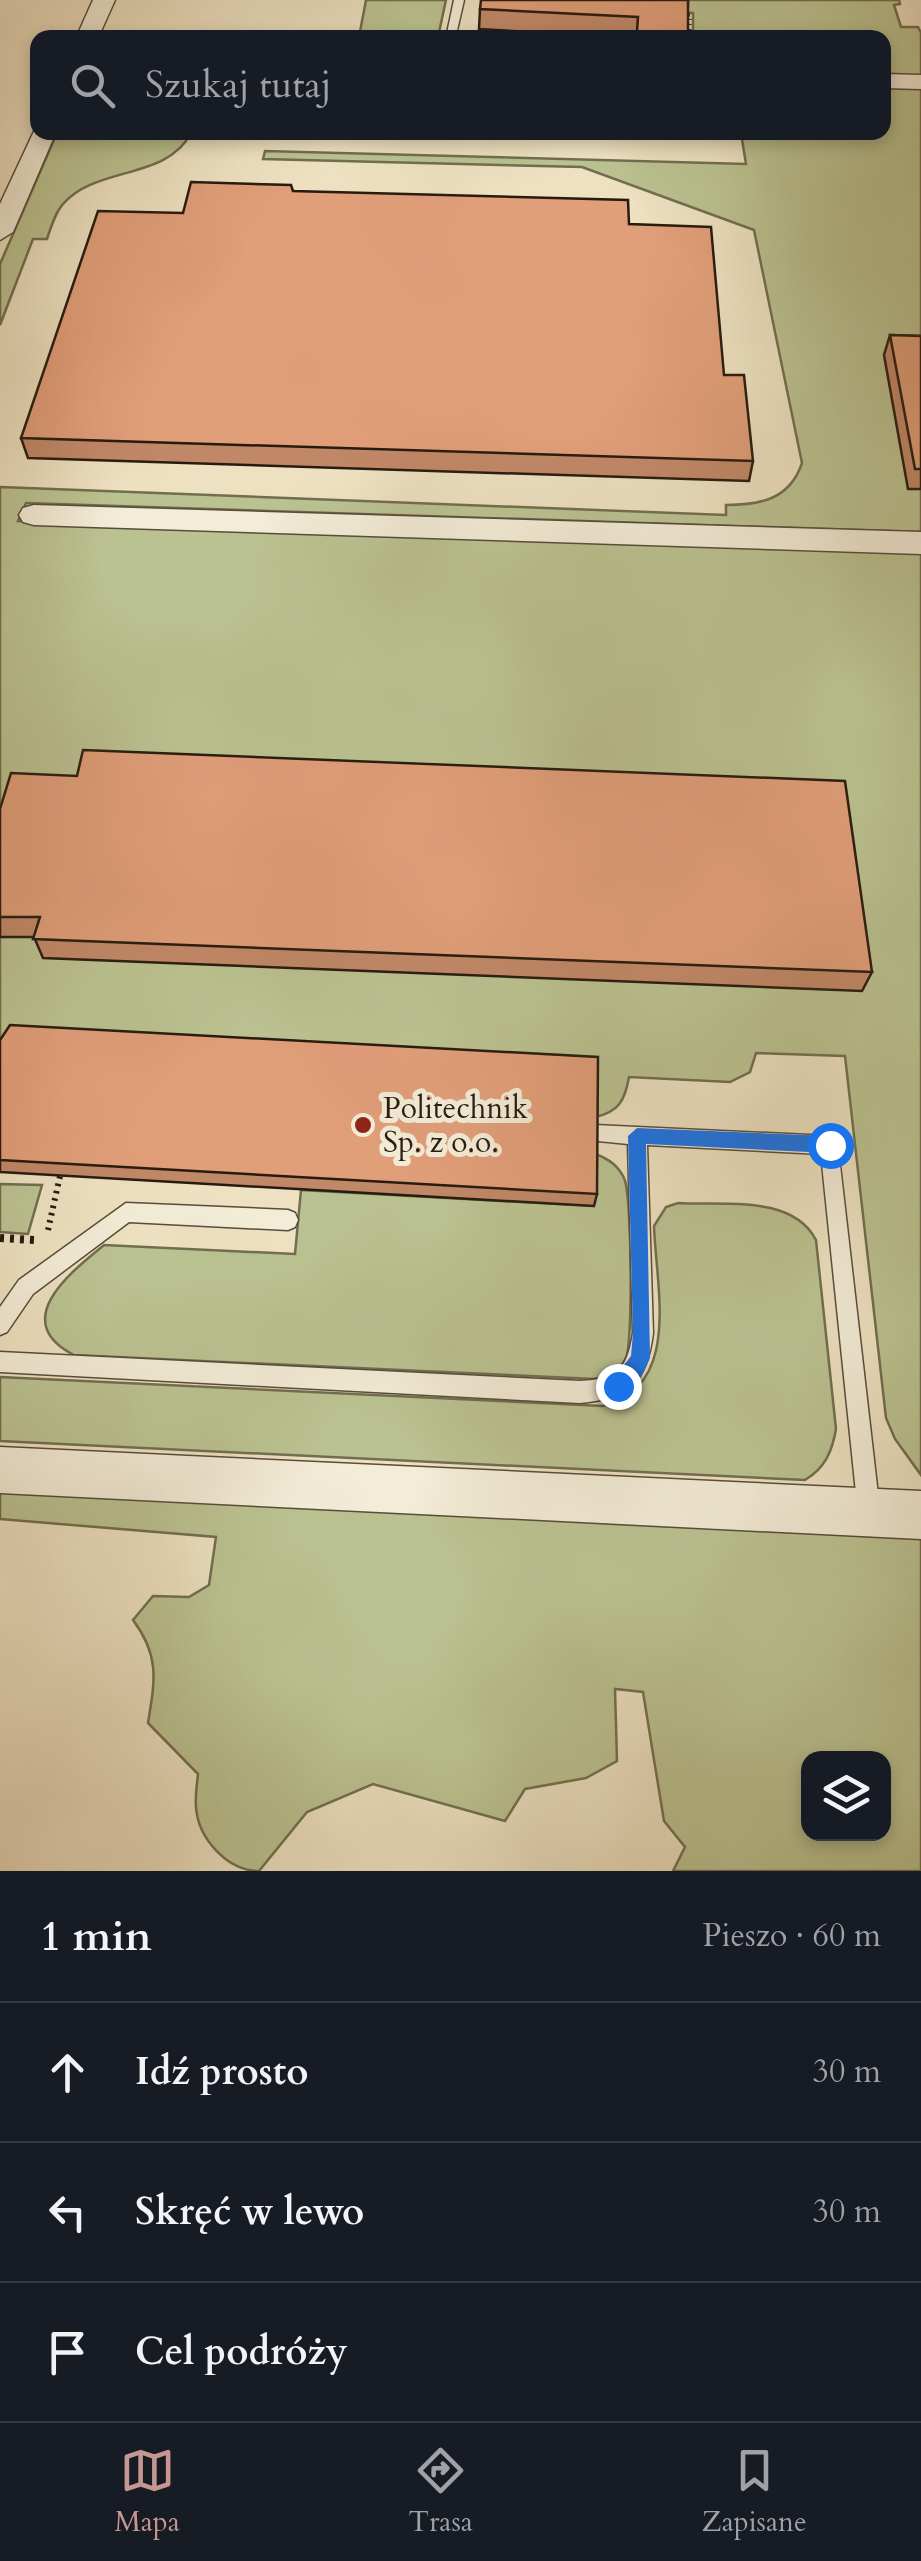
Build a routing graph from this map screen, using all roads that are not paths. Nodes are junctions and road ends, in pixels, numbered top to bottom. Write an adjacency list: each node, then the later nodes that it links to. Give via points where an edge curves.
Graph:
1 (104, 0): 3 (street)
2 (458, 0): 4 (lane)
3 (91, 30)
4 (452, 30)
5 (891, 81): 6 (street)
6 (921, 82)
7 (40, 140): 8 (street)
8 (0, 232)
9 (34, 515): 10 (street)
10 (921, 543)
11 (594, 1134): 12 (lane)
12 (637, 1136): 15 (lane, via 643,1333 640,1358 618,1386 580,1392); 17 (lane, via 830,1145)
13 (288, 1220): 14 (lane, via 126,1212 26,1287)
14 (0, 1325)
15 (0, 1362)
16 (0, 1470): 17 (street)
17 (869, 1513): 18 (street)
18 (921, 1516)

